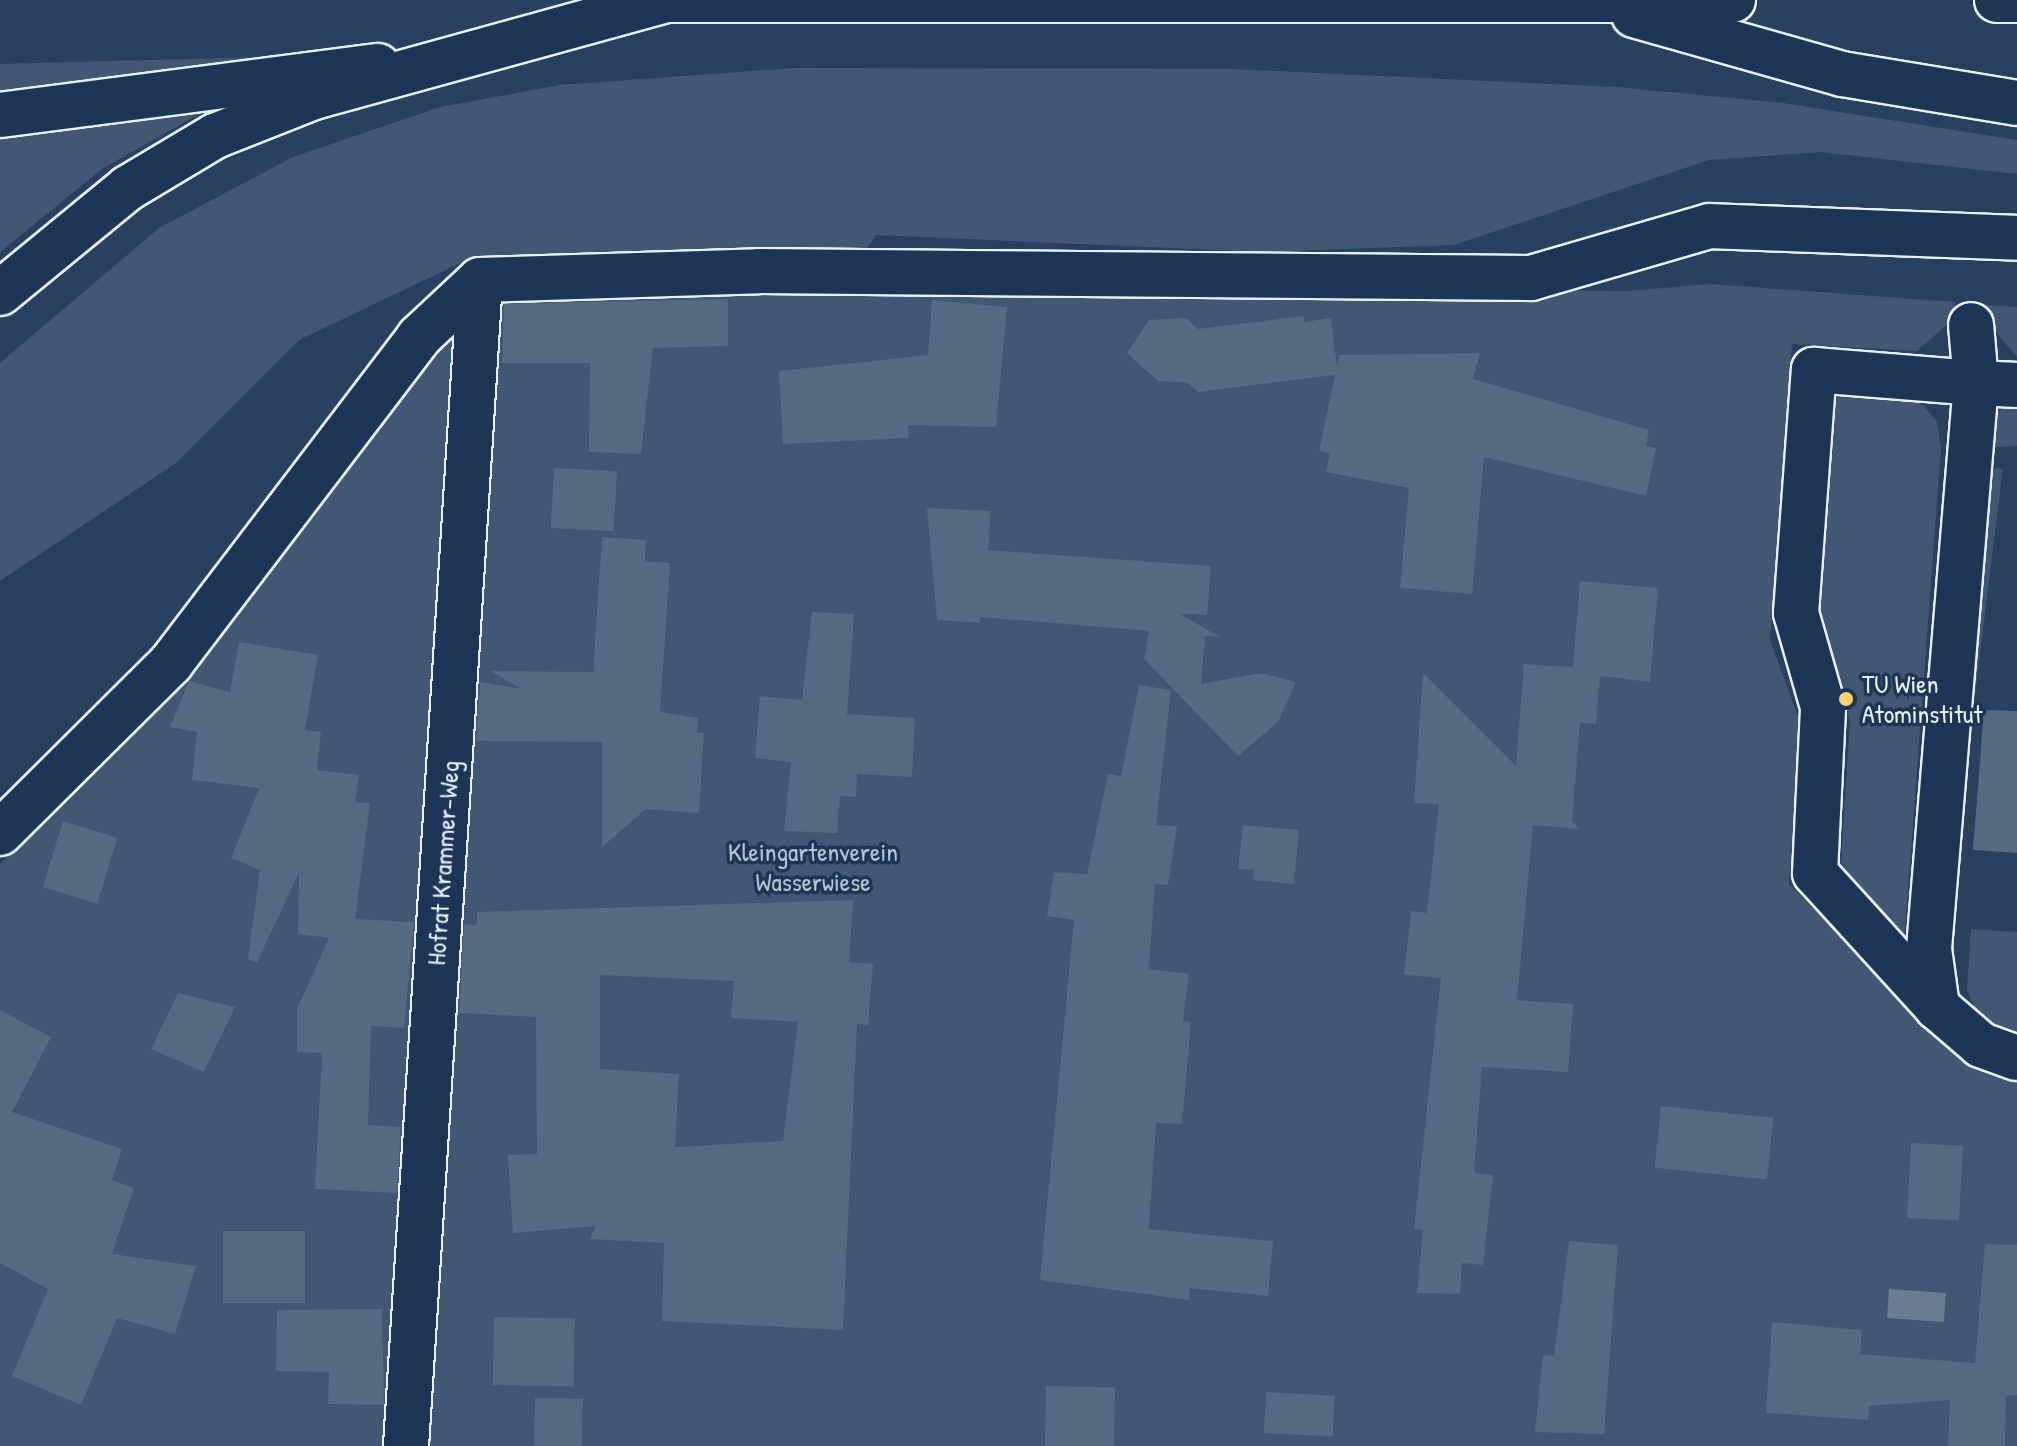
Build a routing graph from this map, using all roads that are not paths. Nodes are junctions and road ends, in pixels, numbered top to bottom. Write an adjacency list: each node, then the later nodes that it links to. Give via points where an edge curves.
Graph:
1 (647, 0): 2 (main road)
2 (665, 0): 6 (main road); 7 (main road)
3 (1733, 0): 6 (main road)
4 (1997, 0): 5 (main road)
5 (2017, 0)
6 (1594, 4): 8 (main road, via 1842,74)
7 (447, 58): 9 (main road); 12 (main road, via 314,97 215,136 128,188)
8 (2017, 103)
9 (0, 115)
10 (2017, 238): 11 (main road, via 1710,226 1531,278 759,271)
11 (480, 280): 15 (main road, via 419,337 171,663); 18 (main road, Hofrat Krammer-Weg)
12 (0, 293)
13 (1971, 325): 14 (main road)
14 (1996, 384): 16 (main road, via 1929,949); 16 (main road, via 1814,370 1796,613 1823,707 1815,873)
15 (0, 833)
16 (1937, 1007): 17 (main road, via 1981,1045)
17 (2017, 1058)
18 (406, 1446)

